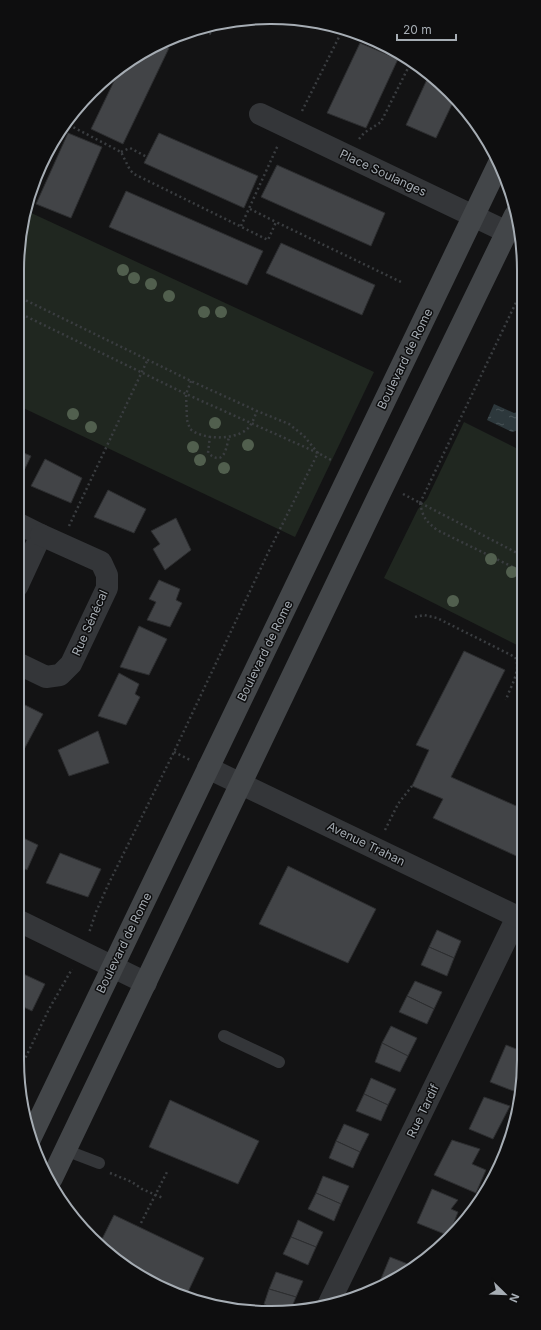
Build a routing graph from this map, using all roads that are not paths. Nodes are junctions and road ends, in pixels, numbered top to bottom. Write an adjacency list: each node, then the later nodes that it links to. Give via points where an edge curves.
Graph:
1 (260, 114): 3 (street, Place Soulanges)
2 (496, 170): 3 (main road, Boulevard de Rome)
3 (474, 216): 4 (street, Place Soulanges); 9 (main road, Boulevard de Rome)
4 (511, 223): 10 (main road)
5 (24, 526): 6 (street, Rue Sénécal)
6 (41, 534): 7 (street); 8 (street, Rue Sénécal, via 101,562 107,575 107,588 71,664 60,674 46,678)
7 (24, 572)
8 (24, 667)
9 (208, 768): 10 (street, Avenue Trahan); 14 (main road, Boulevard de Rome)
10 (241, 784): 11 (street, Avenue Trahan); 15 (main road)
11 (517, 917)
12 (24, 923): 14 (street)
13 (517, 924): 22 (street, Rue Tardif)
14 (113, 966): 15 (street); 18 (main road, Boulevard de Rome)
15 (146, 983): 19 (main road)
16 (224, 1036): 17 (lane)
17 (279, 1062)
18 (34, 1130)
19 (66, 1150): 20 (lane); 21 (main road)
20 (99, 1163)
21 (53, 1176)
22 (331, 1299)

